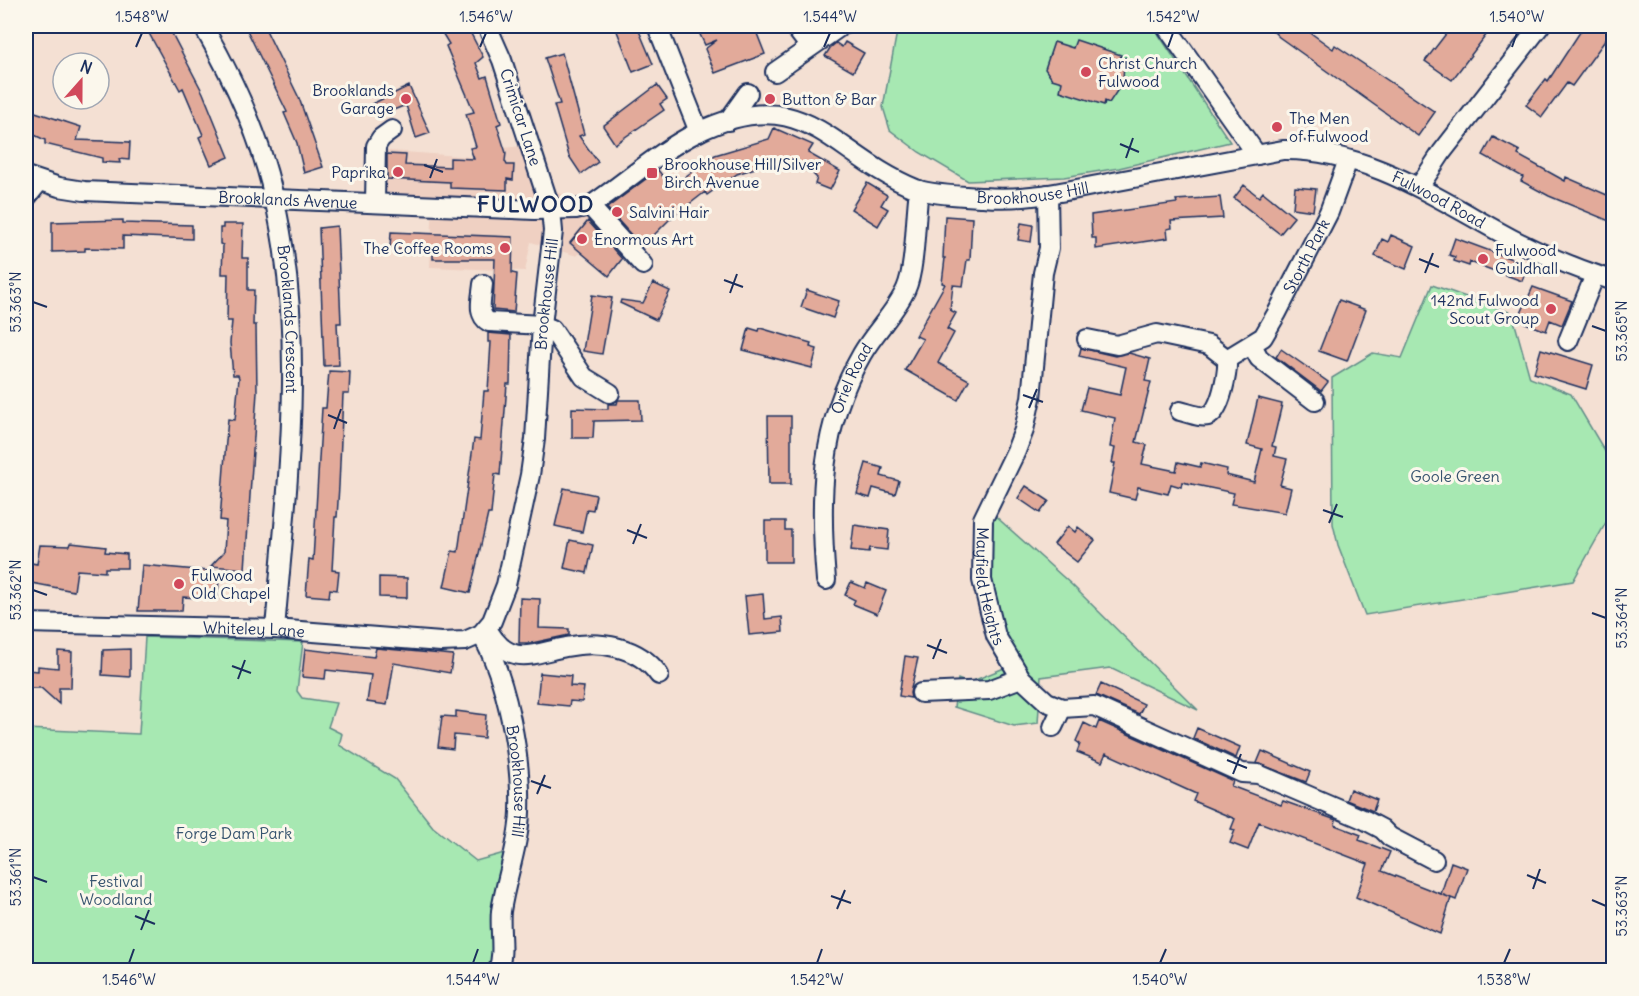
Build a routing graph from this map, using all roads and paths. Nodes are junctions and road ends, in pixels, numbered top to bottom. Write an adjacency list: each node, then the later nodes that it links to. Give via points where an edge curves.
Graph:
1 (203, 26): 20 (street, Brooklands Crescent, via 239,94)
2 (487, 26): 24 (street, Crimicar Lane)
3 (657, 26): 13 (street)
4 (795, 26): 8 (street)
5 (841, 26): 8 (street)
6 (1166, 26): 14 (street)
7 (1540, 26): 17 (street)
8 (810, 47): 9 (street)
9 (776, 72)
10 (748, 93): 11 (street)
11 (728, 121): 13 (street, Brookhouse Hill); 18 (street, Brookhouse Hill, via 767,114 797,119)
12 (393, 130): 22 (street, via 376,146)
13 (699, 132): 23 (street, Brookhouse Hill)
14 (1257, 155): 15 (street, Fulwood Road, via 1303,150); 19 (street, Brookhouse Hill)
15 (1348, 160): 17 (street, Fulwood Road, via 1378,168); 32 (street, Storth Park, via 1329,212 1306,258 1263,337)
16 (32, 179): 20 (street, Brooklands Avenue, via 84,191); 21 (street)
17 (1419, 187): 26 (street, Fulwood Road, via 1516,241)
18 (919, 190): 19 (street, Brookhouse Hill, via 985,197); 37 (street, Oriel Road, via 907,288 862,353 847,383 826,451 821,526)
19 (1048, 194): 42 (street, Mayfield Heights, via 1049,248 1031,398 1016,451 983,519 981,542 982,580 996,636)
20 (274, 197): 22 (street, Brooklands Avenue); 39 (street, Brooklands Crescent, via 287,272 294,374)
21 (26, 198)
22 (375, 202): 24 (street, Brooklands Avenue)
23 (590, 206): 24 (street, Brookhouse Hill); 25 (street)
24 (551, 210): 29 (street, Brookhouse Hill, via 551,254)
25 (643, 265)
26 (1595, 275): 27 (street, Fulwood Road); 31 (street)
27 (1614, 281)
28 (483, 284): 29 (street, via 483,318 489,322)
29 (542, 326): 34 (street, via 557,334 584,377); 40 (street, Brookhouse Hill, via 530,475 500,605)
30 (1087, 339): 33 (street, via 1117,345 1157,334 1209,345)
31 (1568, 341)
32 (1252, 345): 33 (street, Storth Park); 35 (street, via 1259,358)
33 (1227, 359): 36 (street, via 1218,407 1213,414 1205,417)
34 (610, 393)
35 (1315, 401)
36 (1180, 411)
37 (826, 580)
38 (26, 623): 39 (street, Whiteley Lane)
39 (275, 629): 40 (street, Whiteley Lane, via 441,642 465,641)
40 (483, 631): 41 (street, via 500,648 516,655 540,655 590,644 631,651); 47 (street, Brookhouse Hill, via 507,705 517,760 520,813 501,913)
41 (659, 675)
42 (1021, 678): 43 (street, via 989,690); 44 (street, Mayfield Heights, via 1047,702)
43 (921, 693)
44 (1062, 708): 45 (street); 46 (street, via 1094,706 1242,773 1258,774 1365,820)
45 (1053, 727)
46 (1434, 860)
47 (498, 970)

